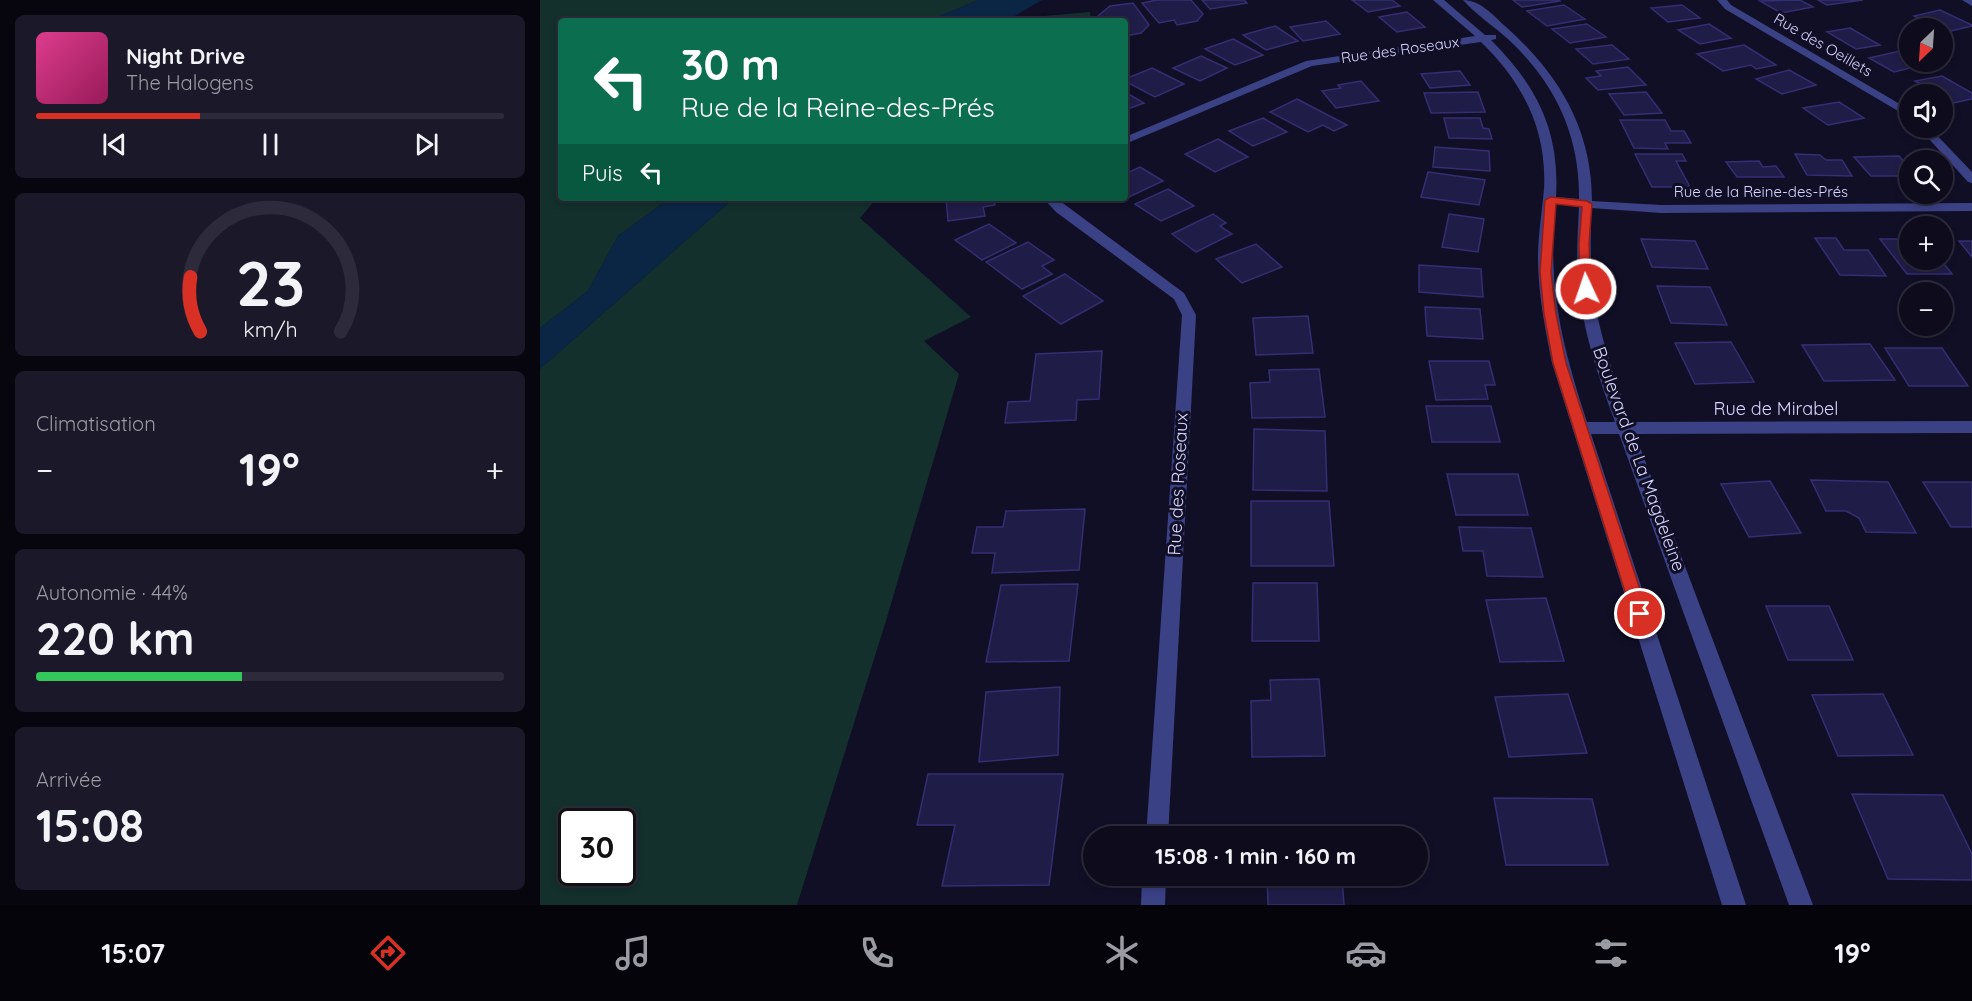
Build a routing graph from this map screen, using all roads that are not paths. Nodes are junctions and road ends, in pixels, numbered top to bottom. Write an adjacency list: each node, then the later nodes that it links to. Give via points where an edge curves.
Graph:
1 (1438, 0): 7 (street)
2 (1468, 0): 6 (street, Boulevard de La Magdeleine)
3 (1722, 0): 8 (street, Rue des Oeillets)
4 (1966, 0): 5 (street)
5 (1972, 3)
6 (1510, 35): 7 (street, Rue des Roseaux); 14 (street, Boulevard de La Magdeleine, via 1537,62 1566,105 1585,160)
7 (1484, 38): 10 (street, Rue des Roseaux, via 1310,63); 12 (street, via 1518,76 1540,118 1548,151)
8 (1899, 108)
9 (1933, 138): 11 (street)
10 (1128, 140)
11 (1972, 179)
12 (1551, 200): 14 (street, Rue de la Reine-des-Prés); 17 (street, via 1545,253 1550,314)
13 (1052, 201): 19 (street, Rue des Roseaux, via 1179,296 1189,315)
14 (1587, 204): 15 (street, Rue de la Reine-des-Prés, via 1662,209); 18 (street, Boulevard de La Magdeleine, via 1586,289 1595,336)
15 (1972, 207)
16 (1972, 427): 18 (street, Rue de Mirabel)
17 (1580, 428): 18 (street, Rue de Mirabel); 22 (street)
18 (1626, 428): 23 (street, Boulevard de La Magdeleine)
19 (1158, 826)
20 (1154, 886): 21 (street)
21 (1153, 905)
22 (1734, 905)
23 (1801, 905)

